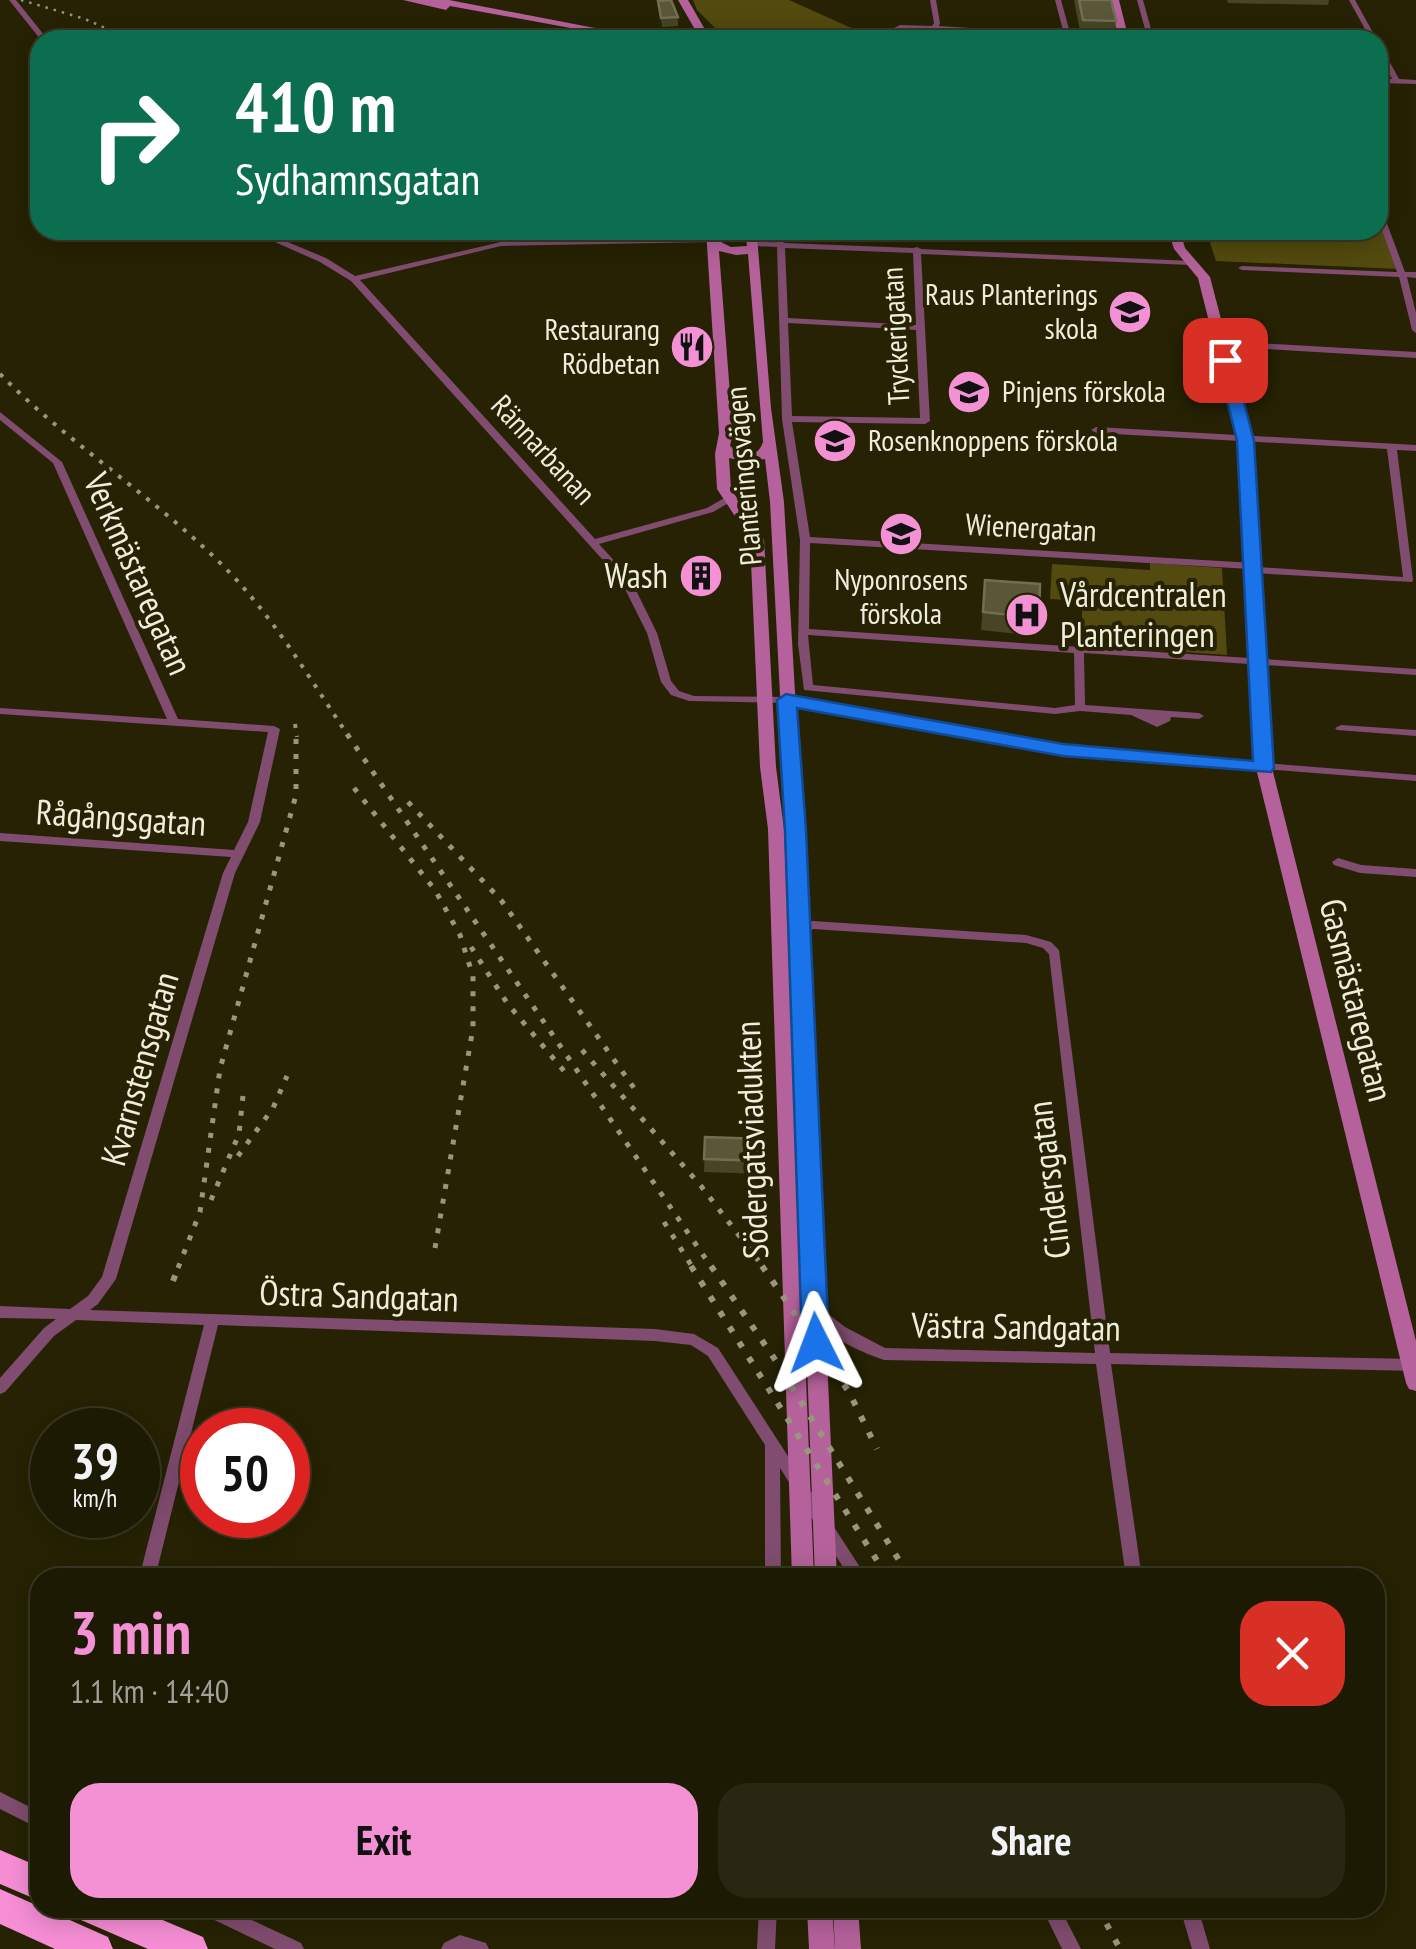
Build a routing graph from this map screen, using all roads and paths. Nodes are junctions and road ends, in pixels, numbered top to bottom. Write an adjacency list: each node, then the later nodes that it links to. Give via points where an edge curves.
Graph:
1 (12, 0): 12 (street)
2 (408, 0): 13 (main road)
3 (434, 0): 14 (main road)
4 (683, 0): 10 (main road)
5 (934, 0): 11 (street)
6 (1058, 0): 19 (street)
7 (1114, 0): 20 (main road)
8 (1140, 0): 21 (street)
9 (1352, 0): 22 (street)
10 (697, 27): 15 (main road); 16 (main road)
11 (934, 28): 17 (street); 18 (street)
12 (37, 30)
13 (557, 30)
14 (598, 30)
15 (695, 30)
16 (700, 30)
17 (892, 30)
18 (961, 30)
19 (1066, 30)
20 (1122, 30)
21 (1148, 30)
22 (1369, 30)
23 (1388, 65): 25 (street)
24 (1388, 82): 25 (street)
25 (1397, 82): 26 (street)
26 (1416, 82)
27 (1388, 237): 43 (street)
28 (276, 240): 45 (street, Rännarbanan)
29 (576, 240): 37 (street)
30 (713, 240): 56 (main road, Planteringsvägen)
31 (721, 240): 32 (main road, via 739,252)
32 (751, 240)
33 (752, 240): 55 (main road, Planteringsvägen)
34 (760, 240): 38 (street)
35 (810, 240): 39 (street)
36 (1177, 240): 41 (main road, Gasmästaregatan)
37 (521, 242): 45 (street)
38 (782, 243): 39 (street); 46 (street, Planteringsvägen)
39 (809, 244): 40 (street)
40 (917, 249): 41 (street); 47 (street, Tryckerigatan)
41 (1191, 263): 49 (main road, Gasmästaregatan, via 1204,277)
42 (1242, 268): 43 (street)
43 (1402, 274): 44 (street); 48 (street)
44 (1416, 275)
45 (354, 279): 61 (street, Rännarbanan)
46 (783, 320): 47 (street); 52 (street, Planteringsvägen)
47 (920, 328): 52 (street, Tryckerigatan, via 925,421)
48 (1416, 330)
49 (1221, 344): 50 (street); 54 (main road, Gasmästaregatan)
50 (1416, 354)
51 (0, 414): 72 (street, Verkmästaregatan, via 57,462)
52 (787, 420): 60 (street, Planteringsvägen)
53 (1096, 430): 54 (street)
54 (1246, 441): 58 (street); 62 (main road, Gasmästaregatan)
55 (769, 443): 56 (main road, via 759,458 736,458); 68 (main road, Planteringsvägen)
56 (723, 447): 59 (main road, Planteringsvägen)
57 (1416, 448): 58 (street)
58 (1392, 449): 62 (street, Wienergatan, via 1408,580)
59 (729, 498): 61 (street, Planteringsvägen, via 710,510); 67 (main road, Planteringsvägen, via 757,539)
60 (805, 540): 62 (street, Wienergatan); 63 (street, Planteringsvägen)
61 (594, 542): 67 (street, Rännarbanan, via 634,592 675,693)
62 (1254, 568): 65 (main road, Gasmästaregatan)
63 (805, 632): 64 (street); 69 (street, Planteringsvägen, via 808,688 1055,712)
64 (1079, 650): 65 (street); 69 (street)
65 (1259, 662): 66 (street); 75 (main road, Gasmästaregatan)
66 (1416, 672)
67 (766, 700): 68 (street); 77 (main road, Södergatsviadukten, via 768,766)
68 (786, 700): 75 (street, via 1063,750); 77 (main road, Södergatsviadukten)
69 (1080, 708): 71 (street, via 1133,712 1156,724 1166,714)
70 (0, 711): 72 (street)
71 (1199, 716)
72 (174, 722): 79 (street, Kvarnstensgatan, via 274,730 254,822)
73 (1340, 728): 74 (street)
74 (1416, 732)
75 (1264, 768): 76 (street); 87 (main road, Gasmästaregatan)
76 (1416, 778)
77 (786, 829): 92 (main road, Södergatsviadukten); 93 (main road, Södergatsviadukten)
78 (0, 836): 79 (street, Rågångsgatan)
79 (239, 854): 84 (street, Kvarnstensgatan, via 109,1280)
80 (1338, 862): 81 (street)
81 (1416, 874)
82 (786, 949): 86 (street, Västra Sandgatan, via 804,1298 859,1345 884,1354); 86 (street, Cindersgatan, via 796,930 812,924 1033,940 1055,953)
83 (0, 1312): 84 (street, Östra Sandgatan)
84 (72, 1315): 85 (street, Östra Sandgatan); 88 (street, Kvarnstensgatan)
85 (212, 1321): 89 (street, Östra Sandgatan, via 694,1340 713,1352); 90 (street)
86 (1104, 1358): 87 (street, Västra Sandgatan); 95 (street, Cindersgatan)
87 (1415, 1371)
88 (0, 1388)
89 (772, 1443): 91 (street); 94 (street)
90 (150, 1568)
91 (773, 1568)
92 (804, 1568)
93 (825, 1568)
94 (853, 1568)
95 (1133, 1568)
96 (0, 1800): 97 (street)
97 (30, 1816)
98 (0, 1867): 99 (highway)
99 (30, 1880)
100 (0, 1906): 109 (highway)
101 (117, 1918): 110 (highway)
102 (229, 1918): 111 (street)
103 (768, 1918): 114 (street)
104 (820, 1918): 108 (main road)
105 (846, 1918): 115 (main road)
106 (1056, 1918): 116 (street)
107 (1192, 1918): 117 (street)
108 (821, 1947)
109 (95, 1949)
110 (190, 1949)
111 (295, 1949)
112 (450, 1949): 113 (street)
113 (480, 1949)
114 (766, 1949)
115 (848, 1949)
116 (1072, 1949)
117 (1201, 1949)

